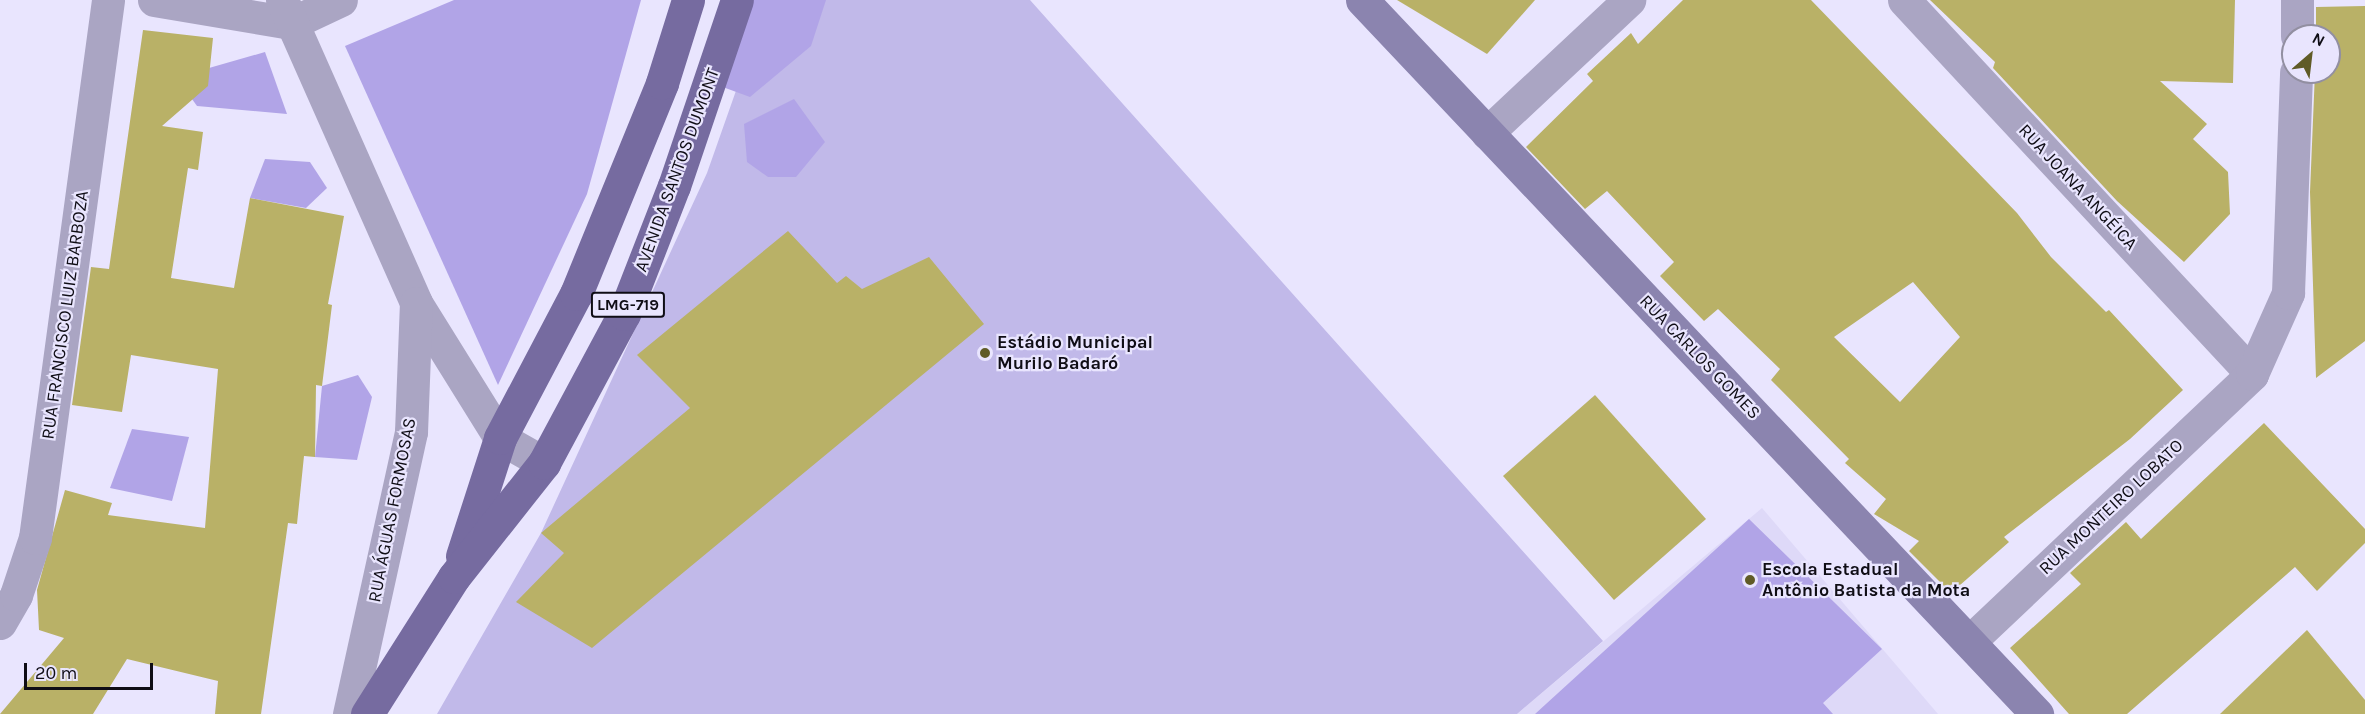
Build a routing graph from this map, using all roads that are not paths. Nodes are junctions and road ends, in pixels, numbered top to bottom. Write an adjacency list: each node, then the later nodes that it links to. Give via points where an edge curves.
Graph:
1 (108, 0): 21 (street, RUA FRANCISCO LUIZ BARBOZA, via 35,538 16,596)
2 (154, 0): 10 (street)
3 (341, 0): 10 (street)
4 (688, 0): 12 (main road, AVENIDA SANTOS DUMONT / LMG-719)
5 (737, 0): 14 (main road, AVENIDA SANTOS DUMONT / LMG-719)
6 (1362, 0): 15 (main road, RUA CARLOS GOMES)
7 (1629, 0): 15 (street)
8 (1904, 0): 17 (street, RUA JOANA ANGÉICA)
9 (2297, 0): 11 (street)
10 (287, 11): 16 (street, RUA ÁGUAS FORMOSAS)
11 (2297, 24)
12 (662, 83): 14 (main road); 18 (main road, AVENIDA SANTOS DUMONT / LMG-719, via 576,294)
13 (2296, 84): 17 (street, via 2288,293)
14 (703, 99): 19 (main road, AVENIDA SANTOS DUMONT / LMG-719, via 624,314)
15 (1487, 133): 22 (main road, RUA CARLOS GOMES)
16 (416, 303): 18 (street, RUA ÁGUAS FORMOSAS); 23 (street, RUA ÁGUAS FORMOSAS, via 411,432)
17 (2252, 374): 22 (street, RUA MONTEIRO LOBATO)
18 (501, 438): 19 (street, RUA ÁGUAS FORMOSAS); 20 (main road, AVENIDA SANTOS DUMONT / LMG-719)
19 (544, 463): 20 (main road, AVENIDA SANTOS DUMONT / LMG-719)
20 (454, 577): 24 (main road, AVENIDA SANTOS DUMONT / LMG-719)
21 (0, 623)
22 (1970, 641): 25 (main road, RUA CARLOS GOMES)
23 (349, 714)
24 (367, 714)
25 (2037, 714)

